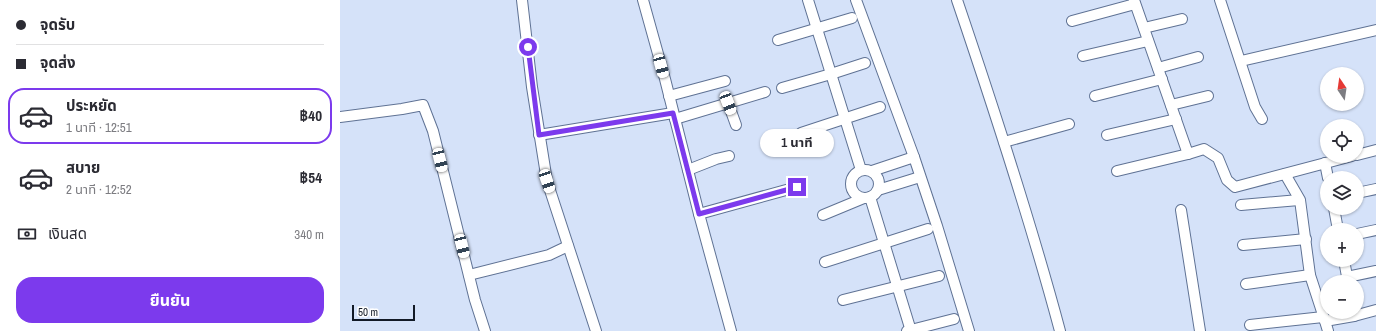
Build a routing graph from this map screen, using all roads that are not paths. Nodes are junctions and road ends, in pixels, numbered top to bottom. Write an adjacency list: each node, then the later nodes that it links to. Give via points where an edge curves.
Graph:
1 (522, 0): 40 (street)
2 (643, 0): 26 (street)
3 (808, 0): 11 (street)
4 (857, 0): 47 (street)
5 (957, 0): 42 (street)
6 (1220, 0): 18 (street)
7 (1135, 2): 10 (street); 12 (street)
8 (852, 18): 11 (street)
9 (1182, 19): 12 (street)
10 (1072, 20)
11 (817, 28): 14 (street); 21 (street)
12 (1144, 28): 15 (street)
13 (1376, 30): 18 (street)
14 (778, 40)
15 (1148, 40): 16 (street); 20 (street)
16 (1083, 56)
17 (1198, 57): 20 (street)
18 (1241, 61): 35 (street)
19 (865, 63): 21 (street)
20 (1158, 68): 22 (street)
21 (831, 74): 24 (street); 36 (street)
22 (1162, 79): 27 (street); 30 (street)
23 (725, 80): 26 (street)
24 (782, 88)
25 (765, 92): 29 (street)
26 (669, 96): 32 (street)
27 (1094, 96)
28 (1208, 96): 30 (street)
29 (728, 103): 32 (street); 38 (street)
30 (1171, 105): 34 (street)
31 (880, 107): 36 (street)
32 (674, 116): 40 (street); 49 (street)
33 (340, 117): 75 (street, via 422,105 433,131)
34 (1176, 119): 41 (street); 45 (street)
35 (1262, 119)
36 (845, 120): 39 (street); 50 (street)
37 (1069, 124): 42 (street)
38 (736, 125)
39 (801, 133)
40 (539, 135): 72 (street, via 547,181)
41 (1106, 135)
42 (1004, 142): 93 (street)
43 (1376, 150): 44 (street)
44 (1364, 153)
45 (1188, 154): 52 (street); 54 (street, via 1204,150 1218,158 1227,180 1235,187)
46 (729, 156): 49 (street)
47 (914, 157): 51 (street); 55 (street)
48 (1325, 163): 53 (street); 54 (street)
49 (688, 170): 64 (street)
50 (861, 170): 51 (street); 60 (street, via 853,178 852,188 859,196)
51 (872, 171): 58 (street, via 879,179)
52 (1117, 171)
53 (1327, 171)
54 (1285, 174): 61 (street)
55 (920, 177): 58 (street); 92 (street)
56 (797, 187): 64 (street)
57 (1376, 189): 59 (street)
58 (878, 190): 60 (street, via 875,195)
59 (1364, 192)
60 (867, 198): 65 (street); 70 (street)
61 (1300, 200): 62 (street); 69 (street)
62 (1241, 205)
63 (1181, 210): 94 (street)
64 (699, 214): 90 (street)
65 (823, 215)
66 (928, 229): 70 (street)
67 (1376, 230): 68 (street)
68 (1364, 233)
69 (1306, 239): 71 (street); 76 (street)
70 (884, 242): 73 (street); 80 (street)
71 (1243, 244)
72 (568, 246): 75 (street, via 549,255); 89 (street)
73 (825, 262)
74 (1376, 271): 77 (street)
75 (469, 275): 88 (street)
76 (1310, 275): 79 (street); 86 (street)
77 (1363, 275)
78 (939, 276): 80 (street)
79 (1246, 284)
80 (898, 287): 81 (street); 91 (street)
81 (843, 300)
82 (1376, 310): 83 (street)
83 (1364, 312)
84 (954, 319): 91 (street)
85 (1338, 319): 86 (street)
86 (1325, 323): 87 (street)
87 (1250, 325)
88 (485, 331)
89 (596, 331)
90 (731, 331)
91 (910, 331)
92 (968, 331)
93 (1060, 331)
94 (1200, 331)

